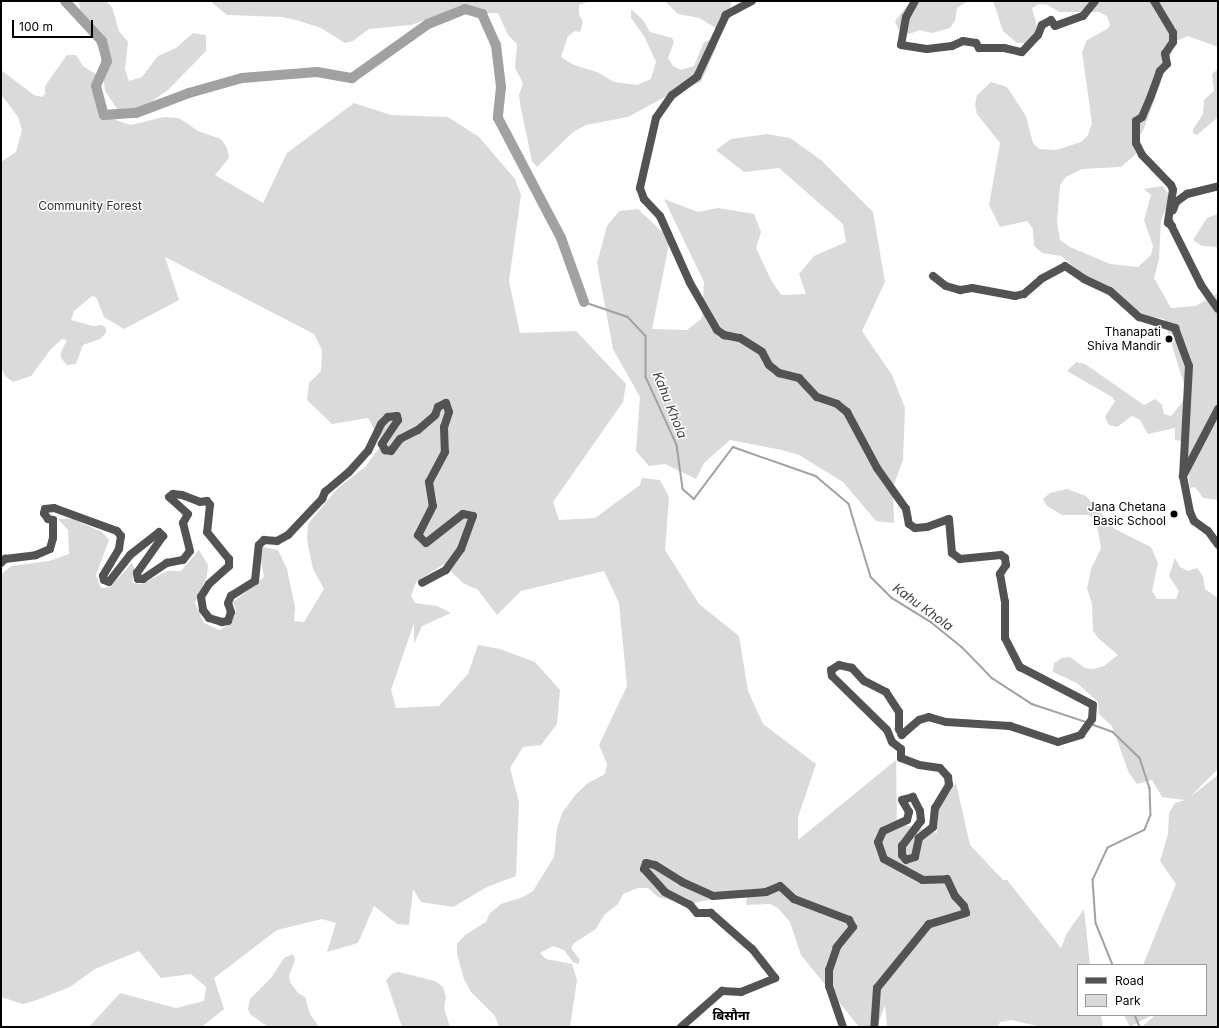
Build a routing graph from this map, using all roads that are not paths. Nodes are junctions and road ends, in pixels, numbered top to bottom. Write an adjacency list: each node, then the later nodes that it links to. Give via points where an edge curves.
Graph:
1 (752, 1): 16 (street, via 726,15 697,77 672,95 656,118 640,188 644,199 660,216 690,283 717,330 724,335 740,338 762,352 769,366 779,373 800,378 817,397 837,404 847,412 878,468 906,509 909,524 915,528 927,527 949,519 952,553 960,559 1001,555 1006,565 1000,574 1005,602 1005,638 1020,667 1093,705 1092,719 1081,735 1058,742 1010,726 946,722 930,717 919,720 902,734 899,729 899,712 886,692 864,681 852,668 839,665 831,670 832,676 887,730 892,742 901,749 901,758 919,765 940,768 948,777 949,785 935,808 933,827 919,838 915,858 906,860 902,855 902,846 921,821 920,811 913,797 908,796 902,800 909,812 907,820 883,831 878,842 884,859 923,880 946,879 966,913 929,924 886,976 877,988)
2 (915, 1): 3 (street, via 906,17 901,45 927,49 952,46 963,41 976,43 979,48 1004,48 1022,52 1038,35 1042,25 1051,20 1055,26 1083,16)
3 (1095, 1)
4 (1154, 1): 6 (street, via 1174,33 1165,54 1167,64 1160,71 1142,117 1136,121 1136,143 1142,155 1171,185 1173,190 1168,223)
5 (1218, 186): 6 (street, via 1187,194 1176,202 1169,220)
6 (1172, 226): 8 (street, via 1201,285)
7 (933, 276): 10 (street, via 946,286 960,290 972,288 1014,296 1024,294 1041,279 1065,266 1084,279 1110,291 1138,317 1175,328 1189,366)
8 (1218, 309)
9 (1218, 409): 10 (street)
10 (1183, 476): 11 (street, via 1194,521 1208,531)
11 (1218, 545)
12 (1, 562): 13 (street, via 5,559 36,555 50,549 54,538 53,520 48,519 44,513 45,509 54,508 117,531 122,536 119,549 103,576 104,580 109,582 130,556 158,532 163,536 137,574 138,579 144,579 167,563 183,560 190,551 183,523 188,514 169,497 173,494 200,502 207,501 210,505 207,532 230,566 209,584 201,597 203,610 209,618 228,621 231,612 228,603 232,596 250,586 255,580 258,548 264,540 278,541 288,535 322,499 325,492 349,472 368,451 381,424 388,418 397,416 398,420 382,444 385,450 391,451 400,439 418,430 435,415 438,407 446,403 449,412 444,427 445,452 428,482 433,506 418,535 421,541 426,543 463,514 473,516 461,549 446,570)
13 (422, 583)
14 (681, 1027): 15 (street, via 722,991 741,992 775,978 752,949 711,913 697,913 690,905 665,892 644,869 646,863 655,865 682,882 713,896 766,892 780,886 794,899 849,920 853,927 837,947 829,970 829,986)
15 (843, 1027)
16 (874, 1027)

